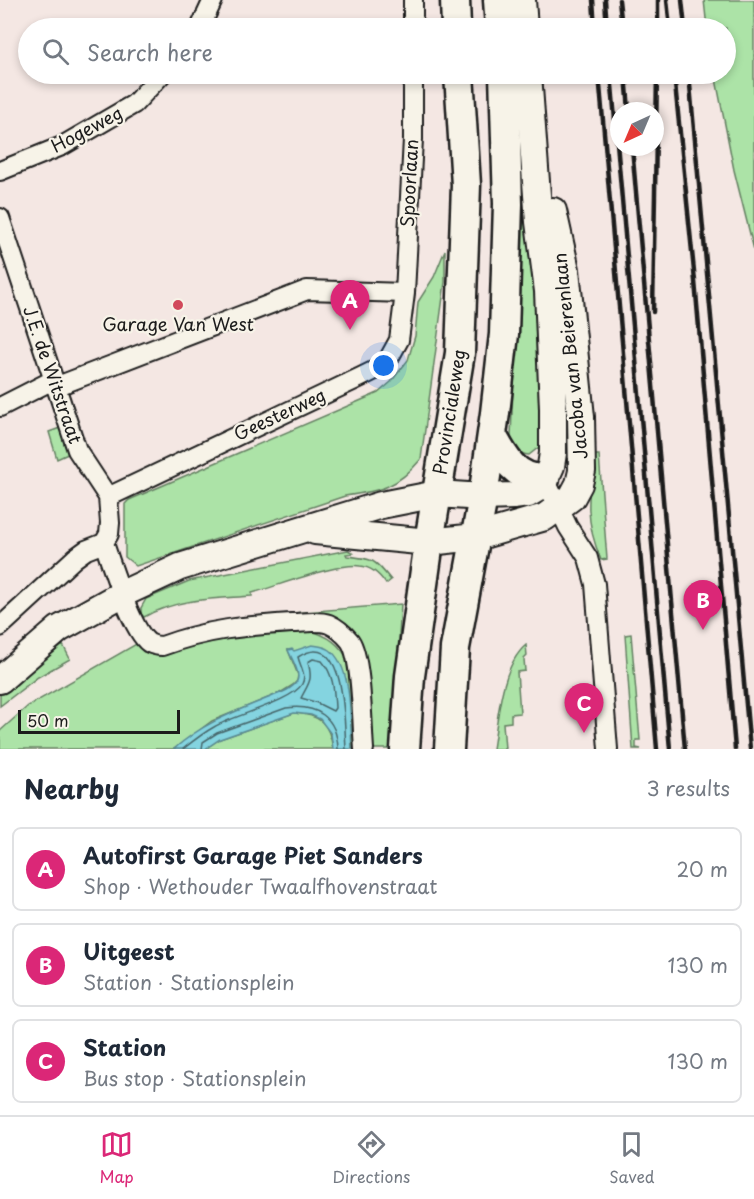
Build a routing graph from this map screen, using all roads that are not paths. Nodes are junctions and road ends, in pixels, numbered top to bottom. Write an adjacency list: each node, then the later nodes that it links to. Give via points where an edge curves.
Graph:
1 (213, 0): 7 (street)
2 (414, 0): 8 (street)
3 (454, 0): 9 (main road)
4 (498, 0): 10 (main road)
5 (522, 0): 11 (main road)
6 (533, 0): 12 (main road)
7 (205, 18)
8 (413, 18)
9 (455, 18)
10 (499, 18)
11 (523, 18)
12 (535, 18)
13 (153, 84): 19 (street, Hogeweg, via 134,104 62,146)
14 (413, 84): 21 (street, Spoorlaan)
15 (460, 84): 26 (main road, Provincialeweg, via 466,185 460,353)
16 (504, 84): 24 (main road, via 508,204 504,334)
17 (529, 84): 25 (main road, Jacoba van Beierenlaan, via 548,291 553,398 554,453)
18 (540, 84): 29 (main road, Jacoba van Beierenlaan, via 548,190 566,270 581,417 579,484 572,497)
19 (0, 171)
20 (0, 218): 22 (street, J.E. de Witstraat)
21 (405, 293): 22 (street, via 307,290); 27 (street, Geesterweg, via 399,340 378,369)
22 (54, 383): 23 (street); 27 (street, J.E. de Witstraat, via 77,450)
23 (0, 406)
24 (492, 435): 25 (main road, via 519,473); 28 (main road)
25 (545, 479): 28 (main road, via 528,494); 29 (street)
26 (436, 494): 28 (main road); 30 (main road, via 381,505); 32 (main road, Provincialeweg)
27 (108, 497): 33 (street, via 110,523)
28 (483, 497): 31 (main road)
29 (558, 509): 31 (main road, Jacoba van Beierenlaan, via 526,524); 40 (street, via 588,558 595,584)
30 (306, 530): 32 (main road); 34 (main road, via 180,567)
31 (476, 537): 32 (main road); 39 (main road, via 455,648)
32 (429, 542): 38 (main road, Provincialeweg, via 410,676)
33 (104, 543): 34 (street); 35 (street, via 75,558)
34 (122, 594): 36 (main road, via 59,629); 37 (street, via 145,638 156,646 210,631 249,626 329,624 351,642 357,662)
35 (0, 627)
36 (0, 680)
37 (364, 749)
38 (405, 749)
39 (449, 749)
40 (608, 749)

